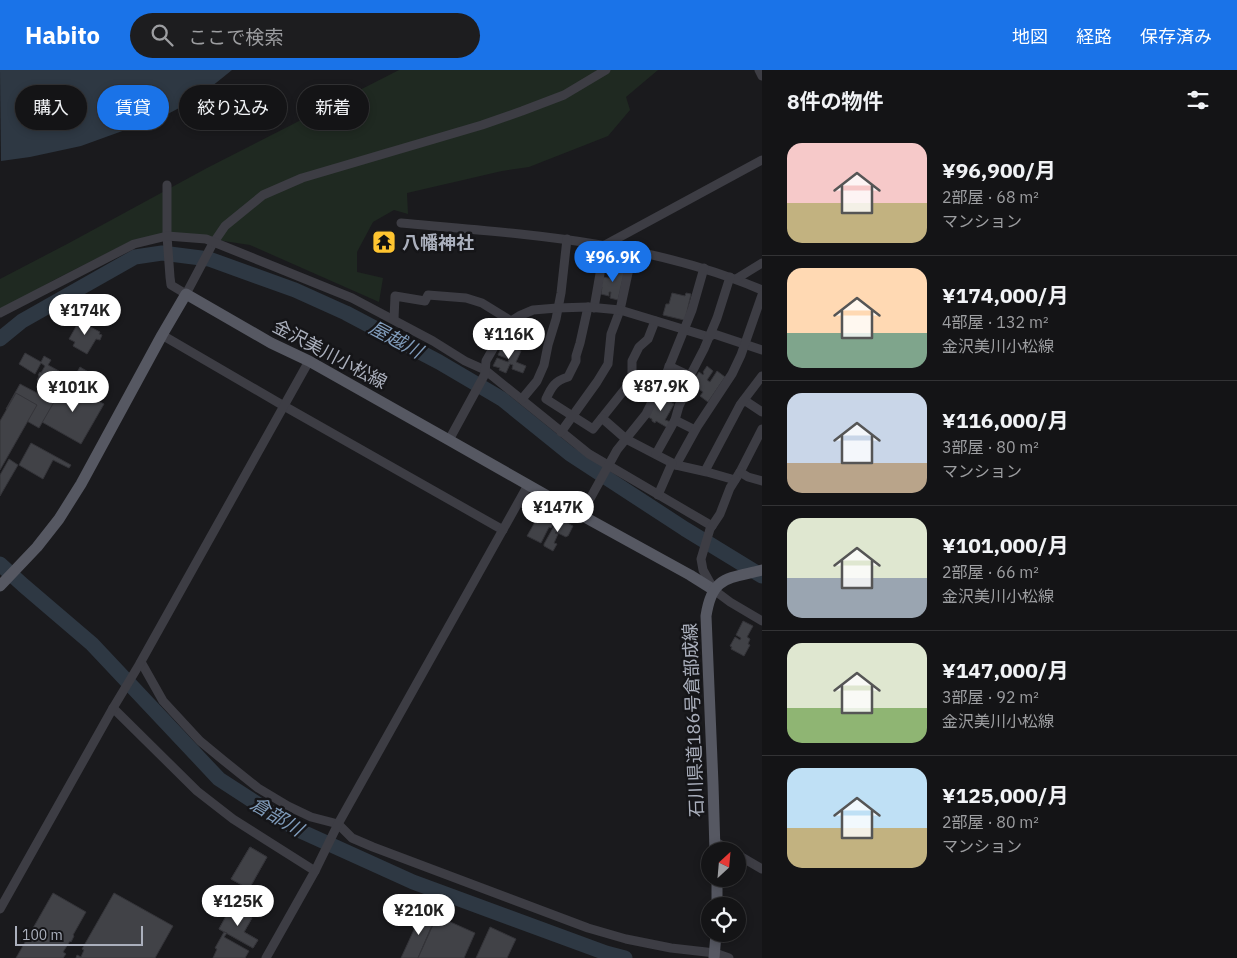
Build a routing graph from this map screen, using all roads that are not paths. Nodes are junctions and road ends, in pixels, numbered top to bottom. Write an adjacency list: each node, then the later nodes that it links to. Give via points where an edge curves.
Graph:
1 (606, 70): 9 (street, via 564,95 522,111 274,189 225,226)
2 (759, 70): 3 (street)
3 (762, 76)
4 (762, 160): 10 (street)
5 (167, 185): 7 (street)
6 (401, 223): 8 (street)
7 (168, 238): 9 (street, via 206,239); 16 (street, via 171,285); 21 (street, via 134,244)
8 (567, 239): 10 (street); 18 (street)
9 (213, 244): 16 (street); 22 (street, via 352,298)
10 (605, 245): 11 (street); 19 (street)
11 (633, 250): 13 (street); 20 (street)
12 (762, 263): 14 (street)
13 (704, 268): 14 (street); 25 (street)
14 (733, 278): 15 (street); 27 (street)
15 (762, 290)
16 (186, 294): 26 (main road); 30 (main road, 金沢美川小松線)
17 (762, 295): 28 (street)
18 (558, 308): 19 (street); 23 (street, via 533,310); 35 (street, via 544,365 537,381)
19 (591, 308): 20 (street); 39 (street, via 576,361 568,377 558,380 546,399)
20 (620, 310): 24 (street); 39 (street, via 611,334 608,364)
21 (0, 313)
22 (394, 319): 23 (street, via 395,296 425,301 428,294 482,303); 32 (street)
23 (511, 321): 32 (street, via 486,361)
24 (655, 321): 25 (street); 40 (street, via 648,339 639,347 632,361 629,384)
25 (684, 329): 27 (street); 31 (street)
26 (162, 334): 37 (street); 59 (main road, via 59,519)
27 (709, 337): 28 (street, via 714,334); 33 (street)
28 (745, 344): 29 (street); 43 (street, via 732,374)
29 (762, 350)
30 (309, 361): 37 (street); 46 (main road, 金沢美川小松線)
31 (669, 366): 33 (street); 45 (street, via 646,414)
32 (485, 372): 35 (street); 46 (street)
33 (690, 376): 41 (street)
34 (762, 376): 36 (street)
35 (522, 399): 44 (street)
36 (744, 400): 38 (street); 50 (street)
37 (284, 406): 57 (street); 62 (street)
38 (762, 412)
39 (572, 415): 40 (street, via 593,428); 44 (street)
40 (602, 418): 45 (street)
41 (675, 420): 43 (street); 47 (street)
42 (762, 429): 51 (street)
43 (695, 430): 48 (street)
44 (561, 432): 49 (street)
45 (626, 439): 47 (street); 49 (street)
46 (449, 440): 53 (main road, 金沢美川小松線)
47 (656, 454): 48 (street)
48 (674, 464): 50 (street); 54 (street)
49 (608, 467): 54 (street); 55 (street)
50 (705, 471): 51 (street)
51 (737, 476): 52 (street); 56 (street)
52 (762, 480)
53 (528, 485): 55 (main road, 金沢美川小松線); 57 (street)
54 (658, 494): 56 (street)
55 (580, 515): 60 (main road, 金沢美川小松線)
56 (711, 528): 60 (street, via 701,559)
57 (503, 530): 64 (street)
58 (762, 570): 60 (main road, via 724,580)
59 (0, 586)
60 (714, 590): 61 (street); 65 (main road, 石川県道186号倉部成線, via 706,616)
61 (762, 621)
62 (140, 663): 63 (street); 64 (street, via 163,701 200,741 258,788 288,806)
63 (113, 708): 67 (street, via 197,791 233,819); 69 (street)
64 (336, 827): 67 (street); 71 (street, via 373,847 588,928 644,943)
65 (715, 842)
66 (746, 859): 68 (street)
67 (316, 868): 72 (street)
68 (762, 868)
69 (0, 909)
70 (716, 942): 71 (main road)
71 (715, 956): 73 (street)
72 (266, 958)
73 (729, 958)

